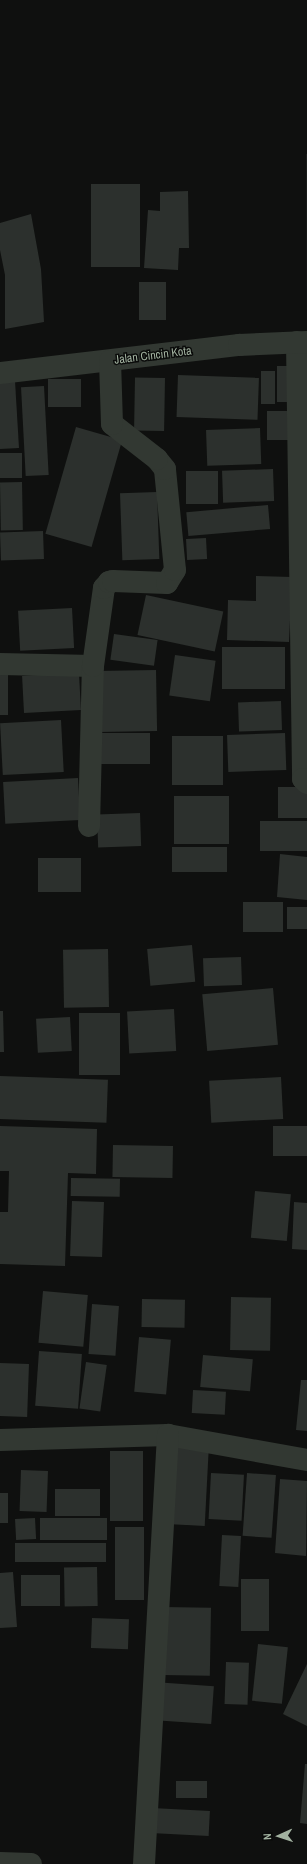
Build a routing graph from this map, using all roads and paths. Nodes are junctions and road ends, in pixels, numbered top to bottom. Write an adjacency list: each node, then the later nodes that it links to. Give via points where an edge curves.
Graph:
1 (302, 342): 2 (street, Jalan Cincin Kota, via 239,345); 6 (street, via 303,779)
2 (110, 361): 3 (street, Jalan Cincin Kota); 5 (street, via 112,424 157,459 164,469 175,570 167,583 113,581 106,584)
3 (0, 373)
4 (0, 664): 5 (street)
5 (93, 666): 7 (street)
6 (307, 783)
7 (88, 826)
8 (168, 1435): 9 (street); 10 (street); 13 (street)
9 (0, 1440)
10 (307, 1460)
11 (0, 1863): 12 (street)
12 (31, 1864)
13 (144, 1864)

